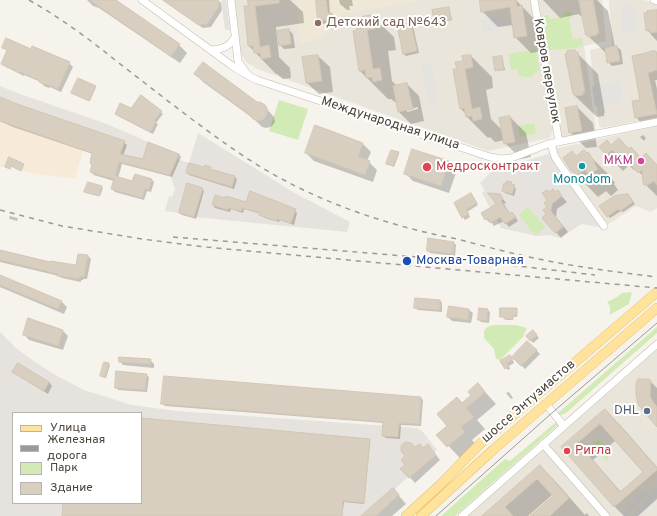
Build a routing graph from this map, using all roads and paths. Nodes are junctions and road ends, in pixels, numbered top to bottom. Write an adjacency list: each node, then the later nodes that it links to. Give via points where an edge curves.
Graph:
1 (142, 0): 7 (street, Международная улица)
2 (231, 0): 6 (street)
3 (534, 0): 10 (street, Ковров переулок)
4 (654, 0): 5 (street)
5 (657, 1)
6 (235, 37): 7 (street, via 230,44 219,50); 8 (street, via 238,61)
7 (211, 50): 8 (street, Международная улица)
8 (249, 76): 10 (street, Международная улица, via 490,157 511,158)
9 (657, 122): 10 (street, Международная улица)
10 (555, 143): 11 (street, Ковров переулок, via 555,157)
11 (604, 226)
12 (657, 292): 18 (main road, шоссе Энтузиастов, via 481,443)
13 (657, 308): 15 (main road, шоссе Энтузиастов)
14 (657, 344): 16 (street)
15 (546, 404): 16 (street); 19 (main road, шоссе Энтузиастов, via 494,448)
16 (564, 426): 17 (street)
17 (543, 444): 20 (street); 21 (street)
18 (406, 516)
19 (422, 516)
20 (462, 516)
21 (606, 516)

